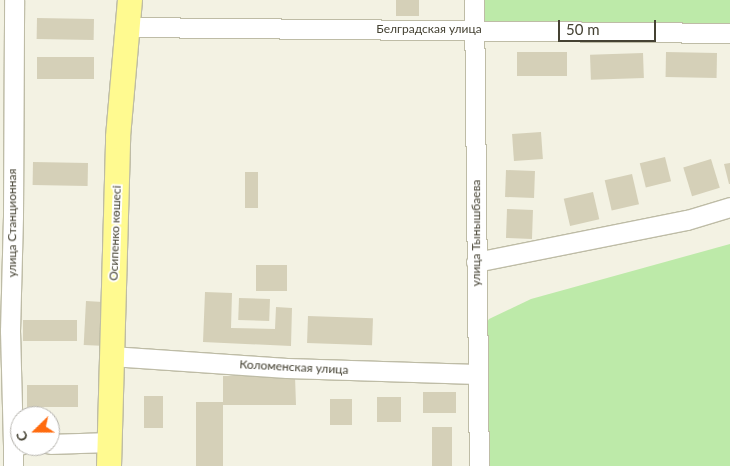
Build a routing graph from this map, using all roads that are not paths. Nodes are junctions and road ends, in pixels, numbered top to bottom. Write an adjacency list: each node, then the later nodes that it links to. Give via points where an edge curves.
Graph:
1 (14, 0): 7 (street, улица Станционная)
2 (130, 0): 4 (main road, Осипенко көшесі)
3 (474, 0): 5 (street, улица Тынышбаева)
4 (128, 27): 5 (street, Белградская улица); 10 (main road, Осипенко көшесі, via 118,137)
5 (474, 29): 6 (street, Белградская улица); 9 (street, улица Тынышбаева)
6 (730, 33)
7 (6, 161): 12 (street, улица Станционная, via 13,216 10,331)
8 (730, 207): 9 (street, via 687,220)
9 (476, 262): 11 (street, улица Тынышбаева)
10 (111, 356): 11 (street, Коломенская улица, via 288,368); 13 (main road, Осипенко көшесі)
11 (478, 374): 16 (street, улица Тынышбаева)
12 (14, 406)
13 (109, 442): 14 (street); 15 (main road, Осипенко көшесі)
14 (60, 444)
15 (109, 466)
16 (478, 466)

